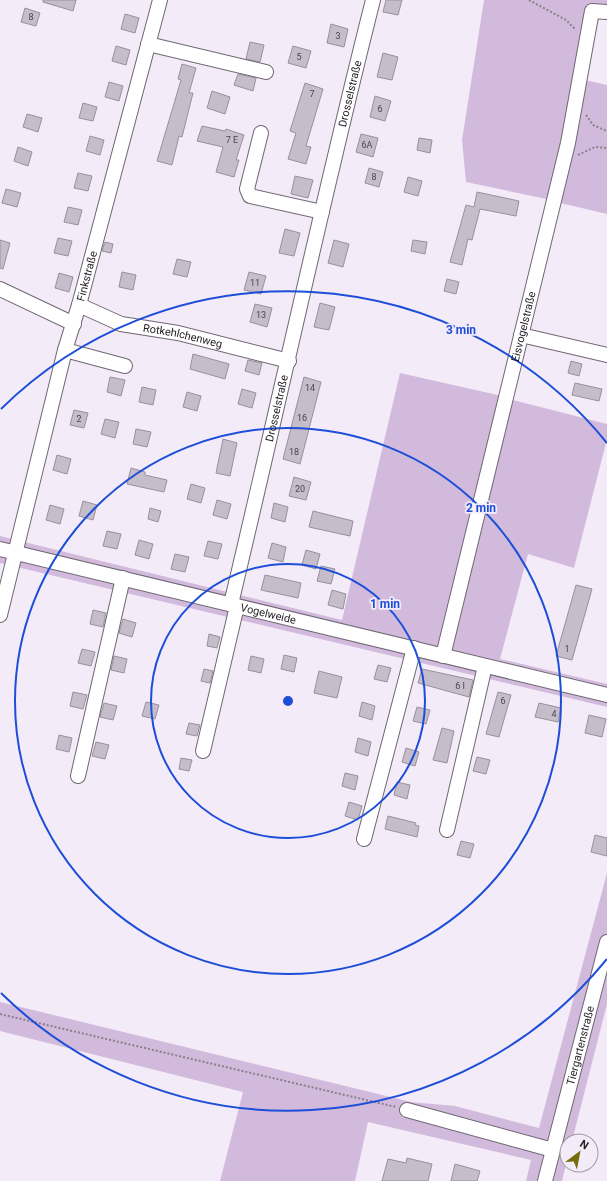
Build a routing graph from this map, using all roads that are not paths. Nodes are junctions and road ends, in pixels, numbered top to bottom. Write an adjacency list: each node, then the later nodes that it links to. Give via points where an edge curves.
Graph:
1 (160, 0): 4 (street, Finkstraße)
2 (373, 0): 7 (street, Drosselstraße)
3 (607, 12): 11 (street, Eisvogelstraße, via 592,11 564,161)
4 (148, 44): 5 (street); 9 (street, Finkstraße)
5 (266, 72)
6 (261, 133): 7 (street, via 247,189 250,196)
7 (322, 212): 14 (street, Drosselstraße)
8 (0, 289): 10 (street)
9 (79, 305): 10 (street, Finkstraße); 14 (street, Rotkehlchenweg, via 121,324 178,333)
10 (74, 324): 12 (street, Finkstraße)
11 (521, 335): 13 (street); 22 (street, Eisvogelstraße)
12 (65, 350): 15 (street); 17 (street, Finkstraße)
13 (607, 355)
14 (289, 361): 19 (street, Drosselstraße)
15 (125, 366)
16 (0, 549): 17 (street, Vogelweide)
17 (15, 552): 18 (street, Vogelweide); 20 (street, Finkstraße)
18 (123, 578): 19 (street, Vogelweide); 26 (street)
19 (234, 605): 21 (street, Vogelweide); 25 (street, Drosselstraße)
20 (0, 615)
21 (414, 648): 22 (street, Vogelweide); 28 (street)
22 (444, 656): 23 (street, Vogelweide)
23 (485, 666): 24 (street, Vogelweide); 27 (street)
24 (607, 695)
25 (203, 751)
26 (78, 776)
27 (447, 830)
28 (364, 840)
29 (607, 942): 31 (street, Tiergartenstraße)
30 (407, 1110): 31 (street)
31 (553, 1150): 32 (street, Tiergartenstraße)
32 (544, 1181)

